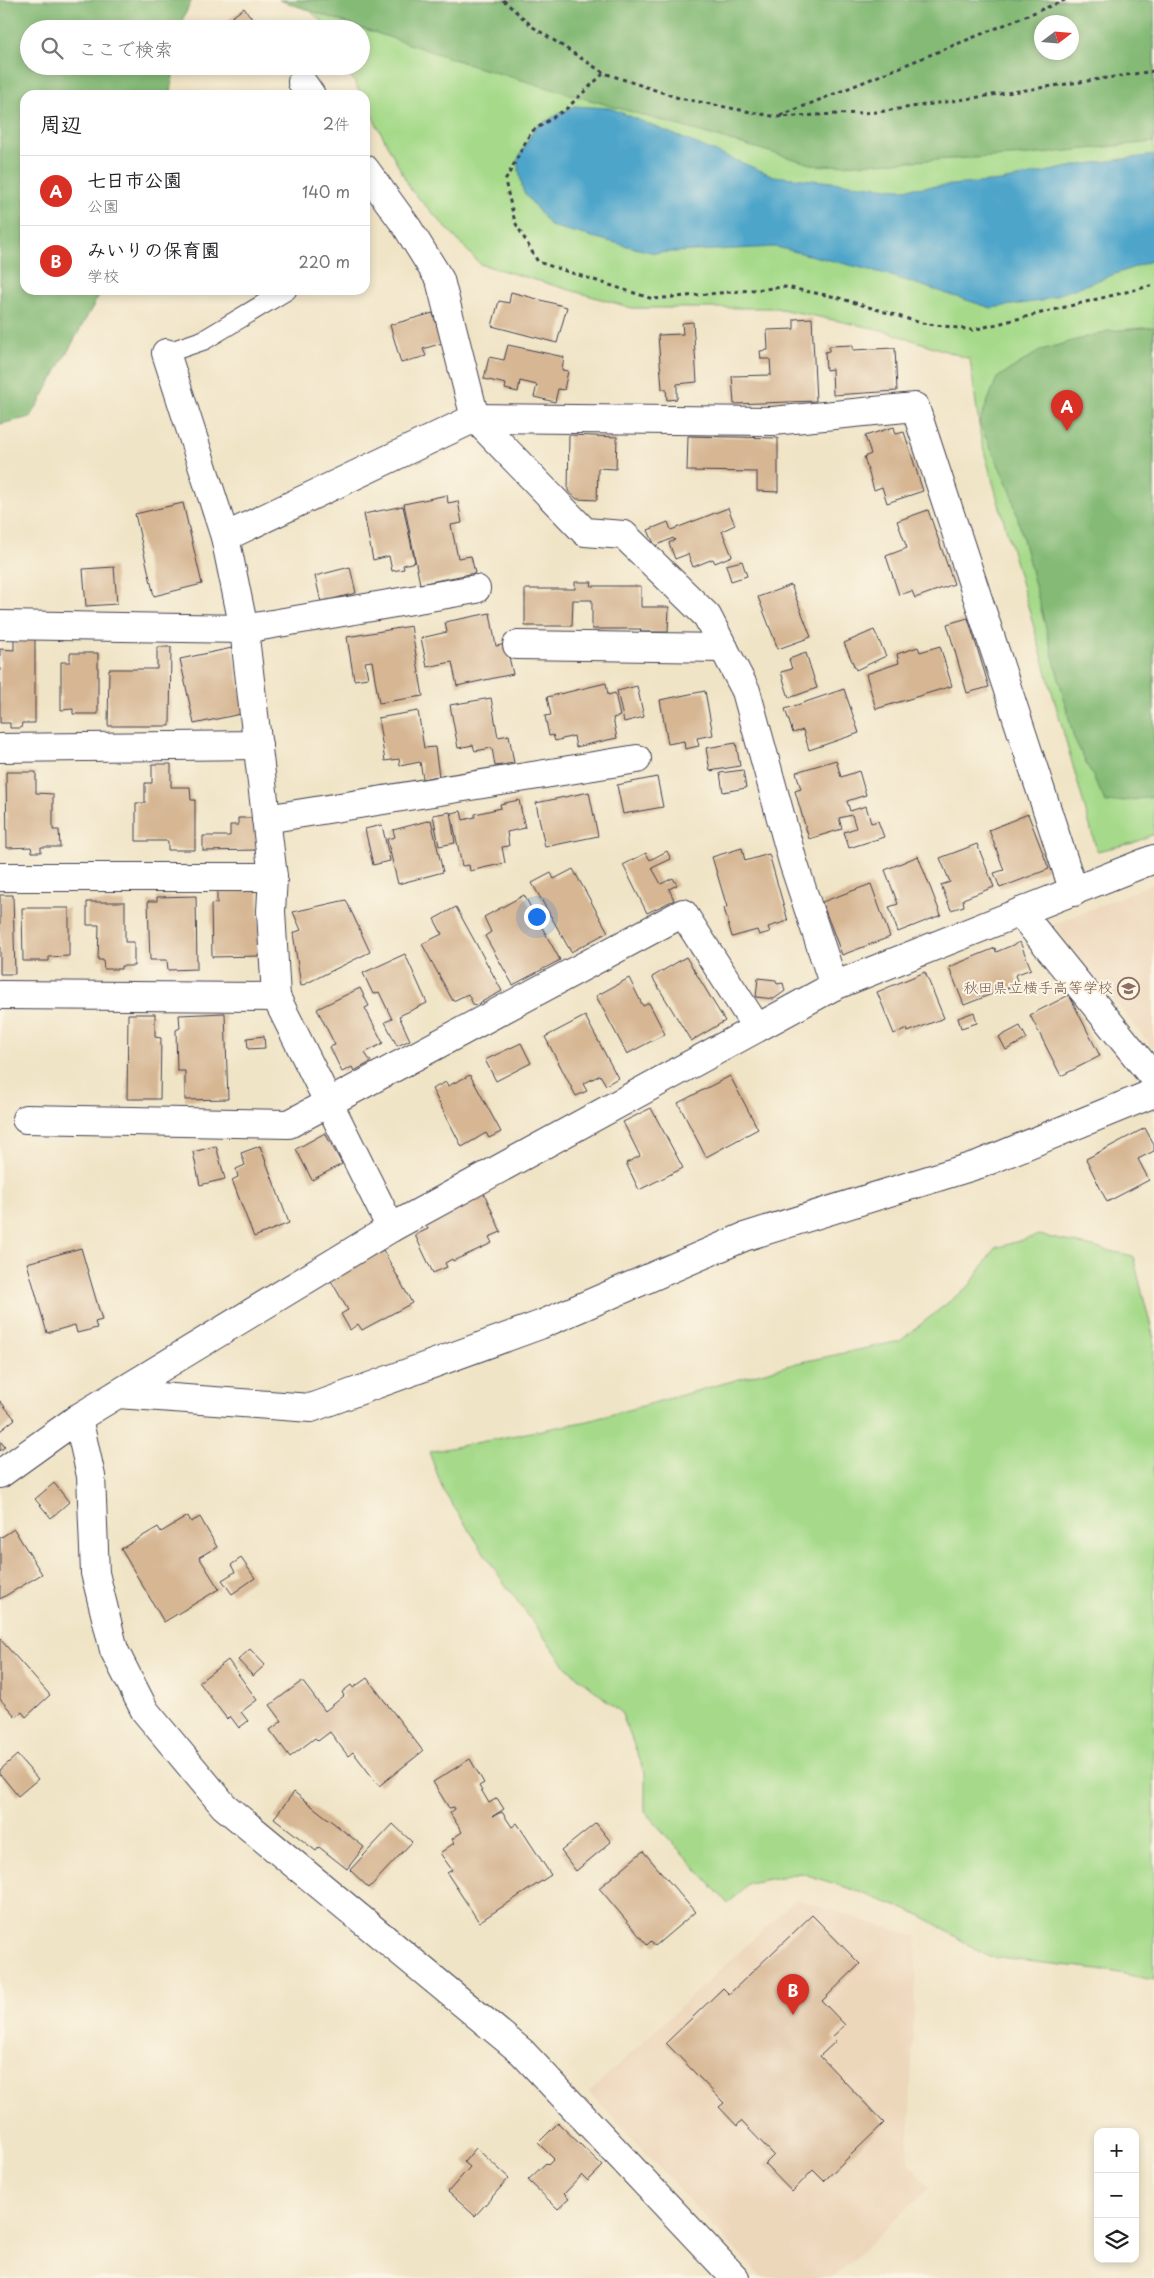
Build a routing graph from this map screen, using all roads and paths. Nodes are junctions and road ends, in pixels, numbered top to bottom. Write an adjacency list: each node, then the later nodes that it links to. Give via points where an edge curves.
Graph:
1 (503, 0): 4 (path, via 533,27)
2 (1065, 0): 5 (path)
3 (1154, 71): 5 (path, via 878,112)
4 (604, 73): 5 (path, via 679,98); 7 (path, via 566,109 530,132 505,181 515,222 538,262 653,300 785,287 836,297 921,323 973,330)
5 (777, 117)
6 (370, 176): 10 (street, via 440,280)
7 (1154, 285)
8 (278, 295): 9 (lane, via 204,340)
9 (166, 353): 11 (street)
10 (475, 418): 11 (street); 16 (street, via 585,532 624,535 707,616); 24 (street, via 773,421 915,407)
11 (225, 537): 14 (street)
12 (476, 589): 14 (street)
13 (0, 625): 14 (street)
14 (244, 629): 17 (street)
15 (517, 645): 16 (street)
16 (724, 648): 26 (street, via 746,691 793,862)
17 (258, 745): 18 (street); 20 (street)
18 (0, 748)
19 (637, 758): 20 (street)
20 (266, 819): 23 (street)
21 (1154, 859): 24 (street)
22 (0, 877): 23 (street)
23 (273, 877): 28 (street, via 271,911)
24 (1074, 892): 25 (street)
25 (1020, 912): 26 (street); 30 (street)
26 (834, 986): 29 (street)
27 (0, 995): 28 (street)
28 (276, 997): 32 (street)
29 (757, 1028): 32 (street, via 683,913); 34 (street)
30 (1154, 1078)
31 (1154, 1093): 35 (street, via 980,1164 744,1237 540,1325 312,1408)
32 (329, 1103): 33 (street, via 290,1124); 34 (street)
33 (26, 1119)
34 (391, 1228): 35 (street)
35 (118, 1394): 36 (street)
36 (78, 1418): 37 (street); 38 (street, via 90,1476 95,1573 114,1650 145,1711 224,1806 522,2052)
37 (0, 1474)
38 (734, 2278)

